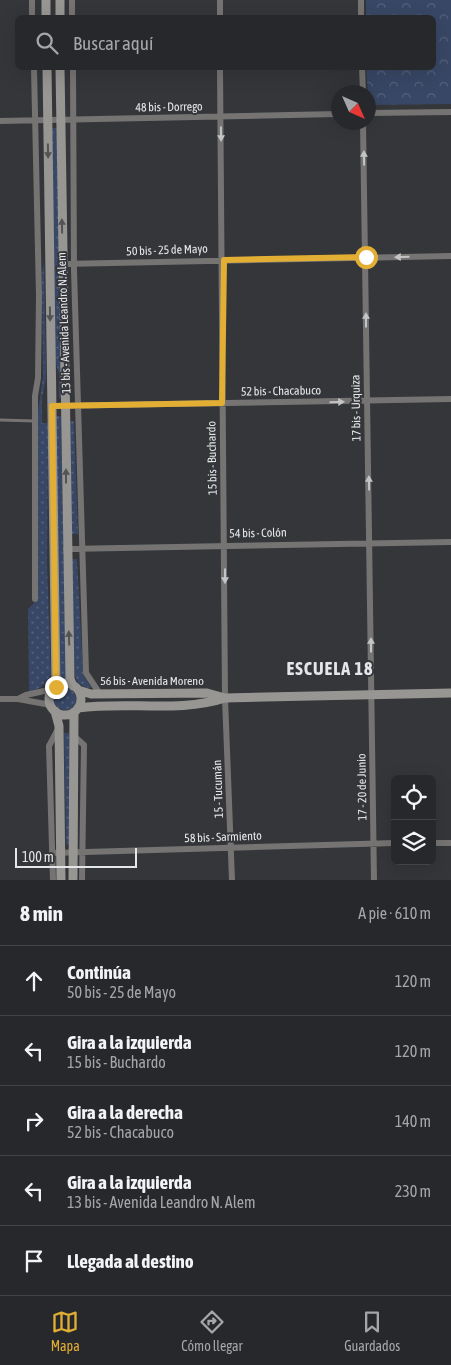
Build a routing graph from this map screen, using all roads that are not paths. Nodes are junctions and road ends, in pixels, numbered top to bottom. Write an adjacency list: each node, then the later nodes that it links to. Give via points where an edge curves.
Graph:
1 (32, 0): 7 (street)
2 (46, 0): 8 (main road)
3 (60, 0): 9 (main road)
4 (72, 0): 10 (street)
5 (220, 0): 11 (street)
6 (361, 0): 12 (street)
7 (32, 15)
8 (46, 15)
9 (60, 15)
10 (72, 15)
11 (220, 15)
12 (361, 15)
13 (34, 70): 25 (street, 13 bis - Avenida Leandro N. Alem)
14 (47, 70): 26 (main road, 13 bis - Avenida Leandro N. Alem)
15 (60, 70): 27 (main road, 13 bis - Avenida Leandro N. Alem)
16 (73, 70): 24 (street, 13 bis - Avenida Leandro N. Alem)
17 (220, 70): 23 (street, 15 bis - Buchardo)
18 (362, 70): 19 (street)
19 (363, 85)
20 (451, 112): 21 (street)
21 (376, 113)
22 (331, 114): 23 (street, 48 bis - Dorrego)
23 (221, 117): 24 (street, 48 bis - Dorrego); 32 (street, 15 bis - Buchardo, one-way to 32)
24 (74, 119): 27 (street, 48 bis - Dorrego); 34 (street, 13 bis - Avenida Leandro N. Alem)
25 (36, 120): 26 (street, 48 bis - Dorrego); 28 (street, 48 bis - Dorrego); 42 (street, 13 bis - Avenida Leandro N. Alem, via 39,296)
26 (47, 120): 27 (street, 48 bis - Dorrego); 39 (main road, 13 bis - Avenida Leandro N. Alem, one-way to 39)
27 (60, 120): 33 (main road, 13 bis - Avenida Leandro N. Alem, one-way to 27)
28 (0, 121)
29 (363, 130): 31 (street, 17 bis - Urquiza, one-way to 29)
30 (451, 256): 31 (street, 50 bis - 25 de Mayo, one-way to 31)
31 (366, 257): 32 (street, 50 bis - 25 de Mayo); 36 (street, 17 bis - Urquiza, one-way to 31)
32 (224, 260): 34 (street, 50 bis - 25 de Mayo); 37 (street, 15 bis - Buchardo)
33 (63, 264): 34 (street, 50 bis - 25 de Mayo); 40 (main road, 13 bis - Avenida Leandro N. Alem)
34 (74, 264): 38 (street, 13 bis - Avenida Leandro N. Alem)
35 (451, 399): 36 (street, 52 bis - Chacabuco)
36 (367, 401): 37 (street, 52 bis - Chacabuco, one-way to 36); 43 (street, 17 bis - Urquiza, one-way to 36)
37 (222, 403): 38 (street, 52 bis - Chacabuco); 45 (street, 15 bis - Buchardo)
38 (78, 404): 40 (street, 52 bis - Chacabuco); 47 (street, 13 bis - Avenida Leandro N. Alem)
39 (52, 406): 40 (street, 52 bis - Chacabuco); 49 (main road, 13 bis - Avenida Leandro N. Alem)
40 (66, 406): 46 (main road, 13 bis - Avenida Leandro N. Alem, one-way to 40)
41 (0, 420): 42 (lane)
42 (36, 421): 48 (street, 13 bis - Avenida Leandro N. Alem)
43 (370, 542): 44 (street, 54 bis - Colón); 45 (street, 54 bis - Colón); 53 (street, 17 bis - Urquiza, one-way to 43)
44 (451, 542)
45 (225, 545): 47 (street, 54 bis - Colón); 54 (street, 15 bis - Buchardo, one-way to 54)
46 (66, 549): 47 (street, 54 bis - Colón); 50 (main road, 13 bis - Avenida Leandro N. Alem, one-way to 46, via 70,679)
47 (81, 549): 52 (street, 13 bis - Avenida Leandro N. Alem, via 86,673)
48 (35, 599)
49 (55, 688): 50 (main road, via 63,684); 56 (street); 57 (main road, via 50,694)
50 (76, 688): 52 (main road, 56 bis - Avenida Moreno); 58 (main road, via 81,700)
51 (451, 693): 53 (main road, 56 bis - Avenida Moreno)
52 (100, 694): 54 (main road, 56 bis - Avenida Moreno, via 207,693)
53 (371, 694): 54 (main road, 56 bis - Avenida Moreno); 62 (street, 17 - 20 de Junio)
54 (226, 698): 58 (main road, 56 bis - Avenida Moreno, via 204,704 99,705); 63 (street, 15 - Tucumán)
55 (0, 699): 56 (street)
56 (18, 699): 57 (street)
57 (53, 708): 58 (main road, via 64,715); 65 (main road, via 59,726)
58 (76, 710): 64 (main road)
59 (391, 843): 62 (street, 58 bis - Sarmiento)
60 (436, 843): 61 (street)
61 (451, 843)
62 (374, 844): 63 (street, 58 bis - Sarmiento); 71 (street, 17 - 20 de Junio)
63 (232, 848): 64 (street, 58 bis - Sarmiento); 70 (street, 15 - Tucumán)
64 (78, 852): 65 (street, 58 bis - Sarmiento); 68 (main road); 69 (street)
65 (56, 853): 66 (street); 67 (main road)
66 (53, 880)
67 (61, 880)
68 (73, 880)
69 (82, 880)
70 (232, 880)
71 (374, 880)

